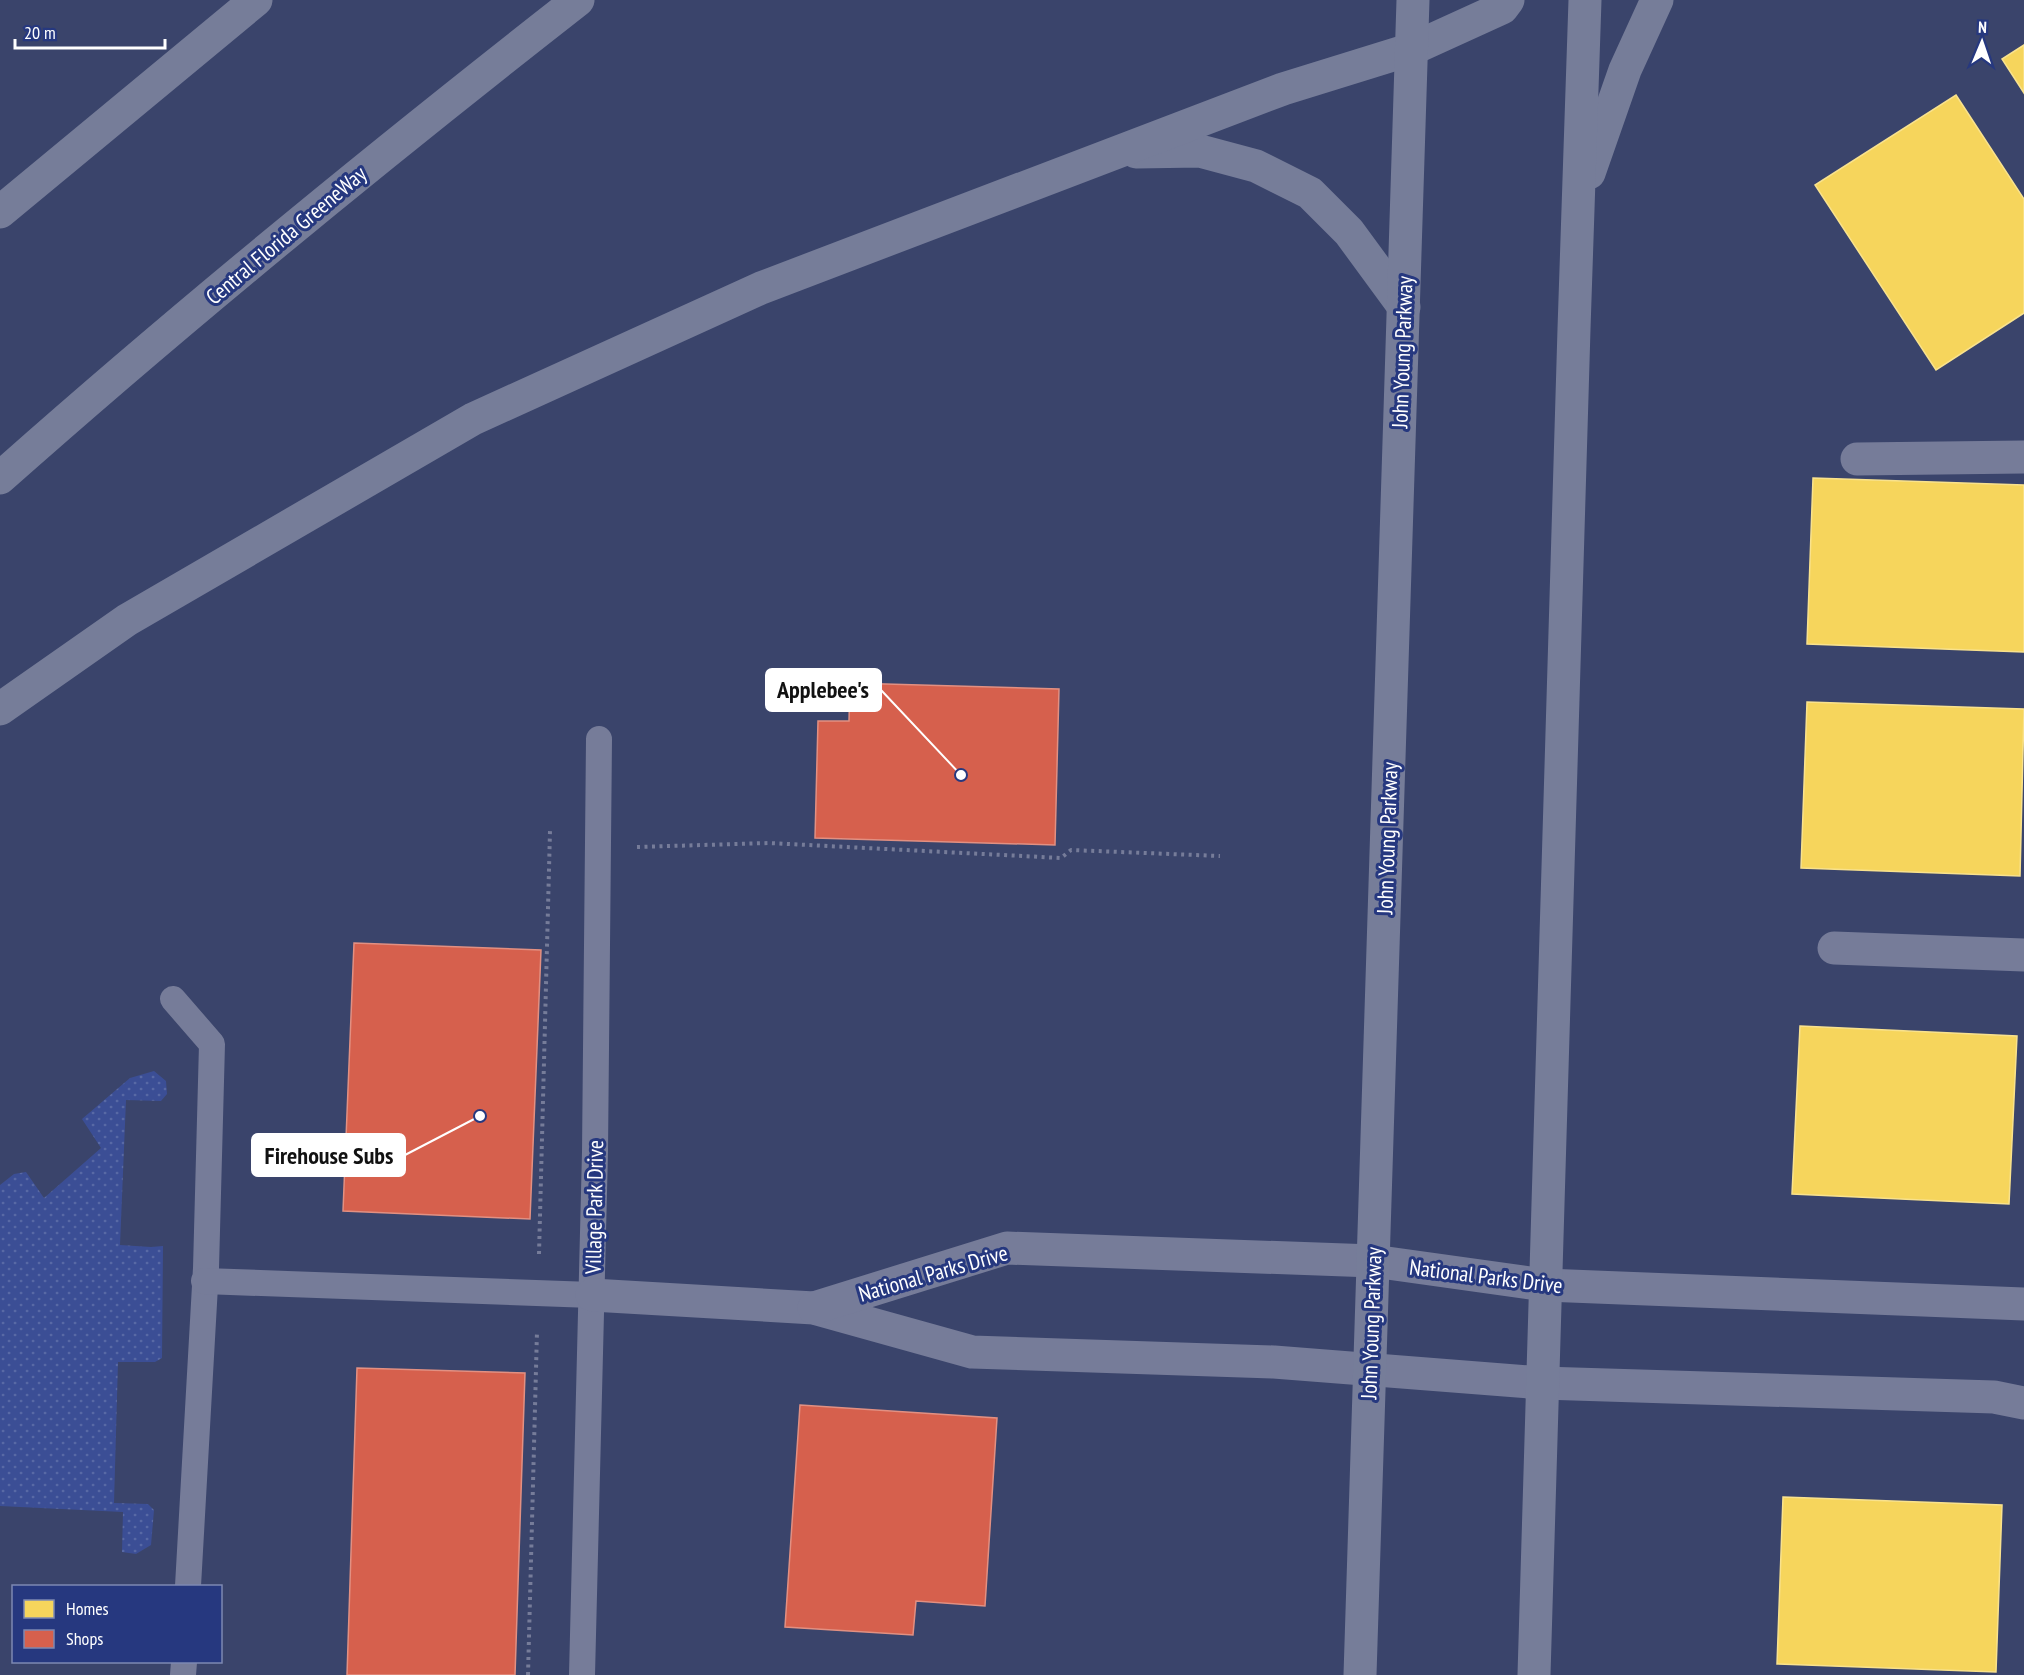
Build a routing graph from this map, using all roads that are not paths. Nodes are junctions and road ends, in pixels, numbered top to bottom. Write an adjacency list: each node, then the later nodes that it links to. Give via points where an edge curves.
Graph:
1 (256, 0): 10 (highway)
2 (578, 0): 14 (highway, Central Florida GreeneWay, via 301,221)
3 (1413, 0): 7 (highway, John Young Parkway)
4 (1508, 0): 7 (highway, via 1502,8)
5 (1586, 0): 9 (highway)
6 (1657, 0): 9 (highway, via 1624,70)
7 (1412, 49): 8 (highway, via 1283,88); 11 (highway, John Young Parkway)
8 (1113, 153): 11 (highway, via 1200,151 1256,166 1310,194 1349,232); 15 (highway, via 761,288 473,419 128,620)
9 (1578, 206): 22 (highway)
10 (0, 212)
11 (1404, 307): 20 (highway, John Young Parkway)
12 (2024, 457): 13 (street)
13 (1857, 459)
14 (0, 478)
15 (0, 709)
16 (599, 739): 23 (lane, Village Park Drive)
17 (1834, 948): 18 (street)
18 (2024, 955)
19 (173, 999): 21 (lane, via 212,1044)
20 (1373, 1261): 22 (street, National Parks Drive); 25 (street, National Parks Drive, via 1007,1248); 26 (highway, John Young Parkway)
21 (204, 1281): 23 (lane); 29 (lane)
22 (1545, 1285): 24 (street, National Parks Drive); 27 (highway)
23 (592, 1295): 25 (street, National Parks Drive); 30 (lane, Village Park Drive)
24 (2024, 1304)
25 (814, 1308): 26 (street, National Parks Drive, via 972,1352)
26 (1369, 1369): 27 (street, National Parks Drive); 31 (highway, John Young Parkway)
27 (1542, 1383): 28 (street, National Parks Drive, via 1994,1397); 32 (highway)
28 (2024, 1403)
29 (188, 1585)
30 (582, 1675)
31 (1360, 1675)
32 (1534, 1675)

